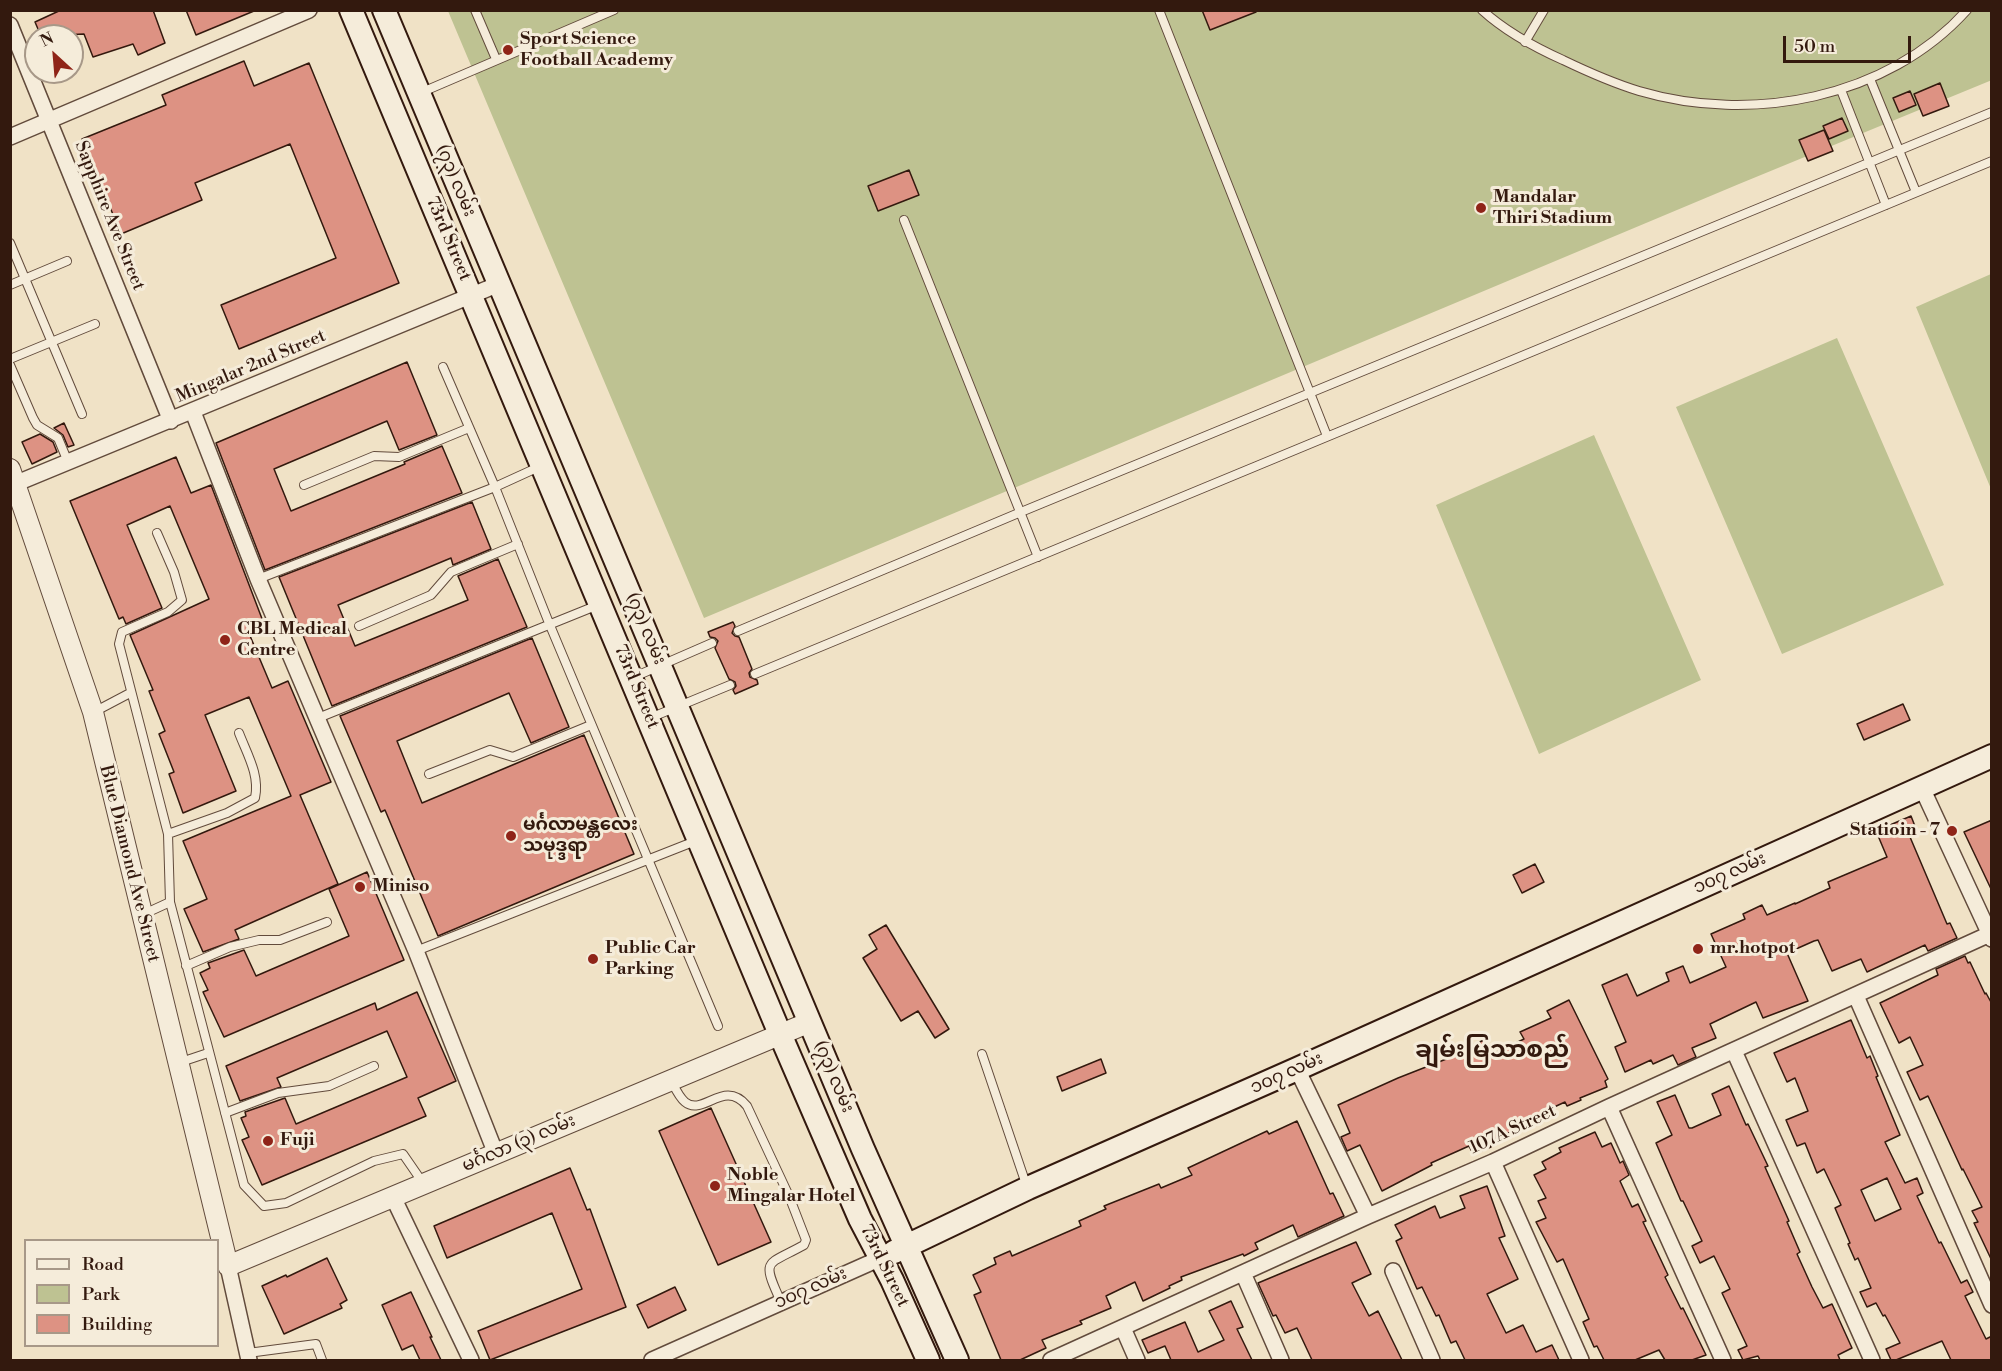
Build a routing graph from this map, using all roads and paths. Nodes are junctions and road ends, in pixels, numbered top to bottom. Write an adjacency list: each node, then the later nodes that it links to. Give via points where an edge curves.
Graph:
1 (309, 10): 17 (street)
2 (351, 10): 30 (main road, 73rd Street)
3 (384, 10): 15 (main road, (၇၃) လမ်း)
4 (475, 10): 12 (lane)
5 (614, 10): 12 (lane)
6 (1159, 10): 36 (lane)
7 (1482, 10): 11 (lane)
8 (1544, 10): 11 (lane)
9 (1967, 10): 13 (lane, via 1952,28 1905,61)
10 (10, 26): 17 (street, Sapphire Ave Street)
11 (1525, 42): 14 (lane, via 1590,73 1640,91 1695,102 1738,106 1810,99)
12 (496, 59): 15 (lane)
13 (1870, 79): 14 (lane); 19 (lane)
14 (1841, 90): 21 (lane)
15 (419, 93): 28 (main road, (၇၃) လမ်း)
16 (1992, 112): 19 (lane)
17 (49, 119): 18 (street); 39 (street, Sapphire Ave Street)
18 (10, 137)
19 (1900, 150): 21 (lane); 22 (lane)
20 (1992, 161): 22 (lane)
21 (1871, 163): 23 (lane); 36 (lane)
22 (1916, 192): 23 (lane)
23 (1886, 205): 41 (lane)
24 (904, 220): 47 (lane)
25 (10, 243): 27 (lane)
26 (67, 261): 27 (lane)
27 (26, 278): 29 (lane); 32 (lane)
28 (499, 284): 30 (street, Mingalar 2nd Street); 57 (main road, (၇၃) လမ်း)
29 (10, 285)
30 (471, 296): 37 (street, Mingalar 2nd Street); 43 (main road, 73rd Street)
31 (95, 324): 32 (lane)
32 (52, 342): 33 (lane); 38 (lane)
33 (10, 359)
34 (10, 365): 42 (lane, via 37,425 58,438)
35 (443, 367): 40 (lane)
36 (1310, 393): 41 (lane); 47 (lane)
37 (193, 412): 39 (street, Mingalar 2nd Street); 51 (street)
38 (82, 414)
39 (171, 421): 42 (street, Mingalar 2nd Street)
40 (469, 428): 45 (lane, via 399,457 374,456); 46 (lane)
41 (1327, 436): 50 (lane)
42 (68, 462): 44 (street, Mingalar 2nd Street)
43 (543, 466): 46 (lane); 52 (main road, 73rd Street)
44 (14, 476): 63 (street, Blue Diamond Ave Street)
45 (304, 485)
46 (495, 487): 49 (lane); 51 (lane)
47 (1021, 512): 50 (lane); 55 (lane)
48 (157, 533): 61 (lane, via 182,600 168,612 122,632 119,644)
49 (518, 544): 53 (lane); 54 (lane, via 451,572 431,595)
50 (1038, 557): 58 (lane)
51 (258, 579): 64 (street)
52 (601, 604): 53 (lane); 59 (main road, 73rd Street)
53 (549, 623): 64 (lane); 66 (lane)
54 (359, 626)
55 (738, 632)
56 (712, 643): 57 (lane)
57 (660, 664): 59 (lane); 62 (main road, (၇၃) လမ်း)
58 (755, 674)
59 (632, 678): 65 (main road, 73rd Street)
60 (729, 685): 62 (lane)
61 (130, 693): 63 (lane); 71 (lane)
62 (677, 706): 65 (lane); 81 (main road, (၇၃) လမ်း)
63 (93, 712): 75 (street, Blue Diamond Ave Street)
64 (318, 718): 78 (street)
65 (649, 718): 72 (main road, 73rd Street)
66 (591, 725): 69 (lane, via 513,757 490,750); 73 (lane)
67 (239, 733): 71 (lane, via 254,772 255,798 227,813)
68 (1992, 756): 70 (main road, ၁၀၇ လမ်း)
69 (429, 774)
70 (1922, 788): 77 (street); 89 (main road, ၁၀၇ လမ်း)
71 (168, 834): 74 (lane)
72 (699, 840): 73 (lane); 83 (main road, 73rd Street)
73 (648, 861): 78 (lane); 82 (lane)
74 (170, 902): 75 (lane); 79 (lane)
75 (141, 915): 87 (street, Blue Diamond Ave Street)
76 (327, 922): 79 (lane, via 280,940 230,947)
77 (1991, 935): 80 (street, 107A Street)
78 (416, 951): 93 (street)
79 (186, 966): 85 (lane)
80 (1856, 996): 84 (street, 107A Street); 105 (street)
81 (810, 1022): 83 (street, မင်္ဂလာ (၃) လမ်း); 99 (main road, (၇၃) လမ်း)
82 (718, 1026)
83 (780, 1035): 90 (street, မင်္ဂလာ (၃) လမ်း); 100 (main road, 73rd Street, via 860,1219)
84 (1734, 1051): 91 (street, 107A Street); 119 (street)
85 (208, 1053): 87 (lane); 92 (lane)
86 (982, 1054): 96 (lane)
87 (178, 1063): 101 (street, Blue Diamond Ave Street)
88 (374, 1066): 92 (lane, via 329,1086 278,1093)
89 (1298, 1069): 96 (main road, ၁၀၇ လမ်း); 98 (street)
90 (671, 1080): 93 (street, မင်္ဂလာ (၃) လမ်း); 104 (lane, via 685,1103 692,1106 732,1094 747,1106 806,1240 770,1265 770,1278)
91 (1609, 1107): 94 (street, 107A Street); 118 (street)
92 (225, 1113): 95 (lane, via 244,1185 264,1206 286,1203 374,1161 403,1154)
93 (496, 1154): 95 (street, မင်္ဂလာ (၃) လမ်း)
94 (1493, 1162): 98 (street, 107A Street); 117 (street)
95 (424, 1184): 97 (street, မင်္ဂလာ (၃) လမ်း)
96 (1028, 1188): 99 (main road, ၁၀၇ လမ်း)
97 (393, 1197): 101 (street, မင်္ဂလာ (၃) လမ်း); 109 (street)
98 (1368, 1216): 103 (street, 107A Street)
99 (907, 1246): 100 (main road, ၁၀၇ လမ်း); 112 (main road, 73rd Street)
100 (881, 1258): 104 (street, ၁၀၇ လမ်း); 111 (main road, 73rd Street)
101 (228, 1266): 107 (street)
102 (1393, 1271): 116 (street)
103 (1243, 1273): 106 (street, 107A Street); 115 (street)
104 (781, 1302): 110 (street, ၁၀၇ လမ်း)
105 (1992, 1305)
106 (1123, 1328): 113 (street, 107A Street); 114 (street)
107 (249, 1357): 108 (lane, via 316,1344)
108 (322, 1360)
109 (471, 1360)
110 (652, 1360)
111 (928, 1360)
112 (957, 1360)
113 (1051, 1360)
114 (1137, 1360)
115 (1281, 1360)
116 (1432, 1360)
117 (1581, 1360)
118 (1723, 1360)
119 (1872, 1360)

